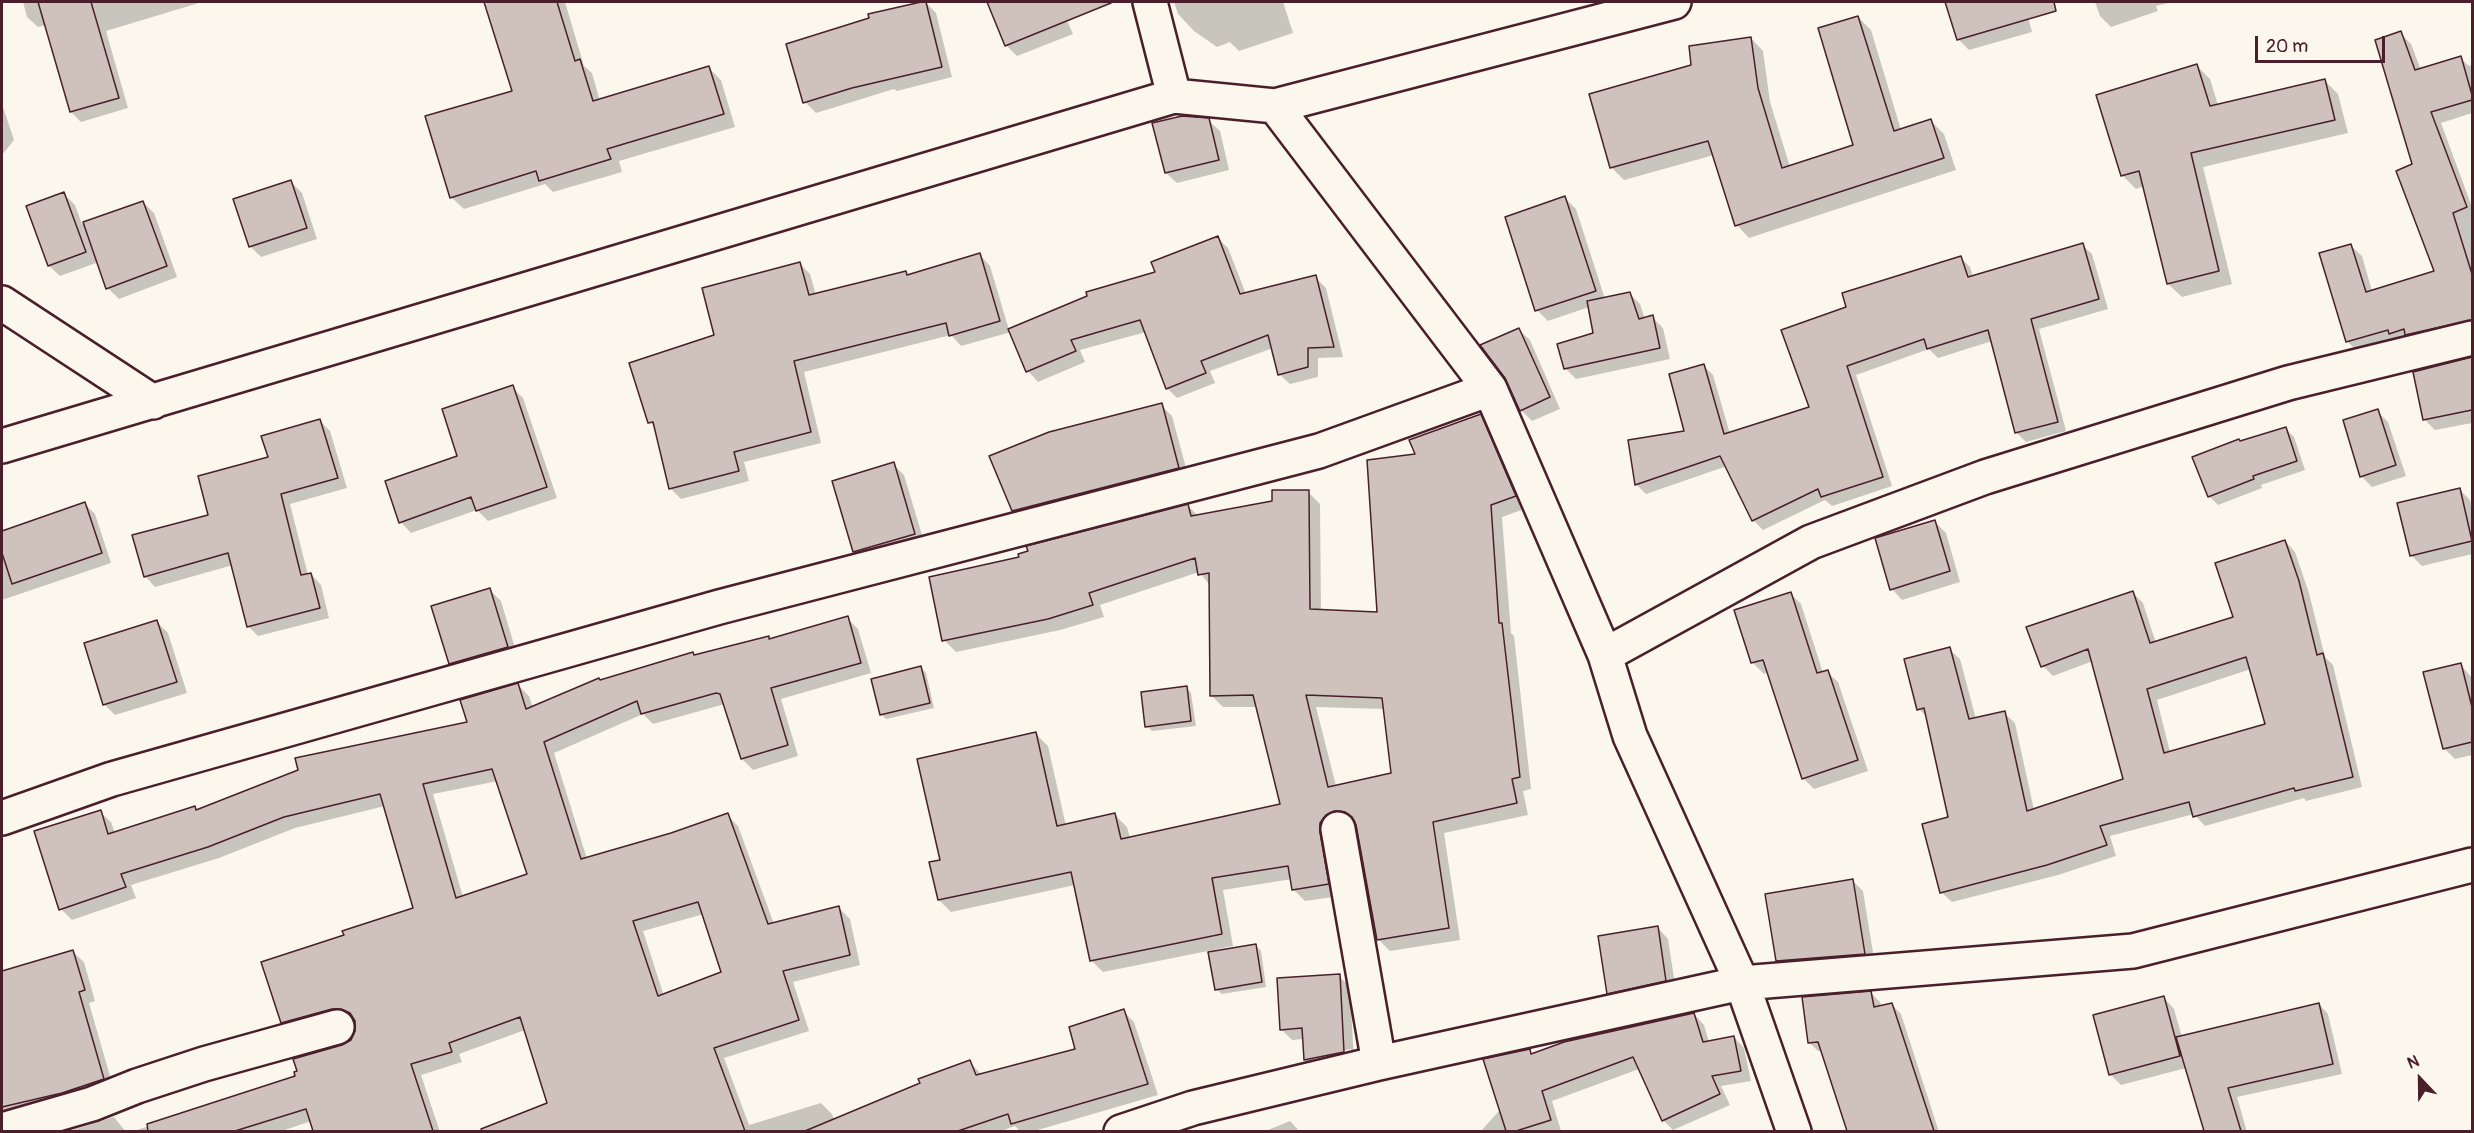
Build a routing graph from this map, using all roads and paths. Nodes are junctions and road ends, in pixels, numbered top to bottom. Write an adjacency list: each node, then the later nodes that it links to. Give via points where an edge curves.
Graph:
1 (1150, 2): 3 (street)
2 (1674, 2): 4 (street)
3 (1174, 96): 4 (street); 8 (street)
4 (1275, 106): 7 (street)
5 (2, 303): 8 (street)
6 (2472, 338): 10 (street, via 2288,383 1986,477 1811,542)
7 (1490, 389): 10 (street); 11 (street, via 1319,451 719,607 112,779)
8 (153, 402): 9 (street)
9 (2, 446)
10 (1605, 655): 14 (street, via 1630,736)
11 (2, 818)
12 (1338, 829): 16 (street)
13 (2472, 865): 14 (street, via 2133,951)
14 (1742, 983): 16 (street); 19 (street)
15 (337, 1027): 17 (street, via 204,1064 92,1104)
16 (1378, 1063): 18 (street, via 1193,1108)
17 (2, 1130)
18 (1121, 1131)
19 (1794, 1131)

